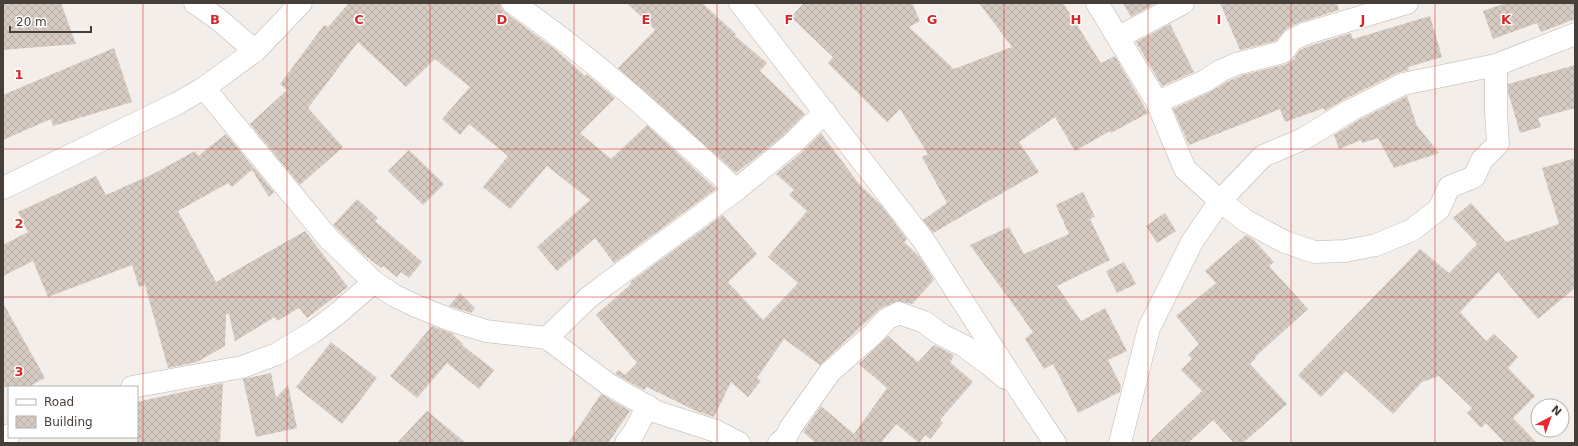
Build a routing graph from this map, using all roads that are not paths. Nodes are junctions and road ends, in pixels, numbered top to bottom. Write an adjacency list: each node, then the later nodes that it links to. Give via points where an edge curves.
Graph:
1 (195, 3): 10 (street)
2 (301, 3): 10 (street)
3 (513, 3): 16 (street, via 614,80)
4 (740, 3): 14 (street)
5 (1097, 3): 9 (street)
6 (1184, 3): 9 (street)
7 (1407, 3): 13 (street, via 1304,34 1292,40 1283,52 1236,64)
8 (1575, 34): 11 (street)
9 (1119, 37): 13 (street)
10 (256, 51): 12 (street)
11 (1496, 65): 17 (street, via 1403,84 1351,110 1303,139 1263,156); 17 (street, via 1498,144 1482,160 1474,178 1449,187 1440,209 1412,230 1376,245 1345,251 1314,252 1285,242 1246,221)
12 (204, 88): 15 (street); 18 (street, via 329,238)
13 (1157, 102): 17 (street, via 1185,169)
14 (825, 112): 16 (street, via 791,145); 21 (street, via 924,240)
15 (3, 188)
16 (736, 190): 19 (street, via 588,298)
17 (1220, 201): 27 (street, via 1192,242 1149,328)
18 (374, 282): 19 (street, via 395,296 451,320 486,331); 20 (street, via 313,332 277,354 242,367)
19 (547, 338): 22 (street, via 608,384)
20 (138, 386)
21 (1020, 392): 25 (street, via 964,346 924,322 899,313 887,319 830,372 786,437); 26 (street)
22 (648, 406): 23 (street); 24 (street, via 665,415 716,431)
23 (626, 443)
24 (739, 443)
25 (779, 443)
26 (1055, 443)
27 (1120, 443)

